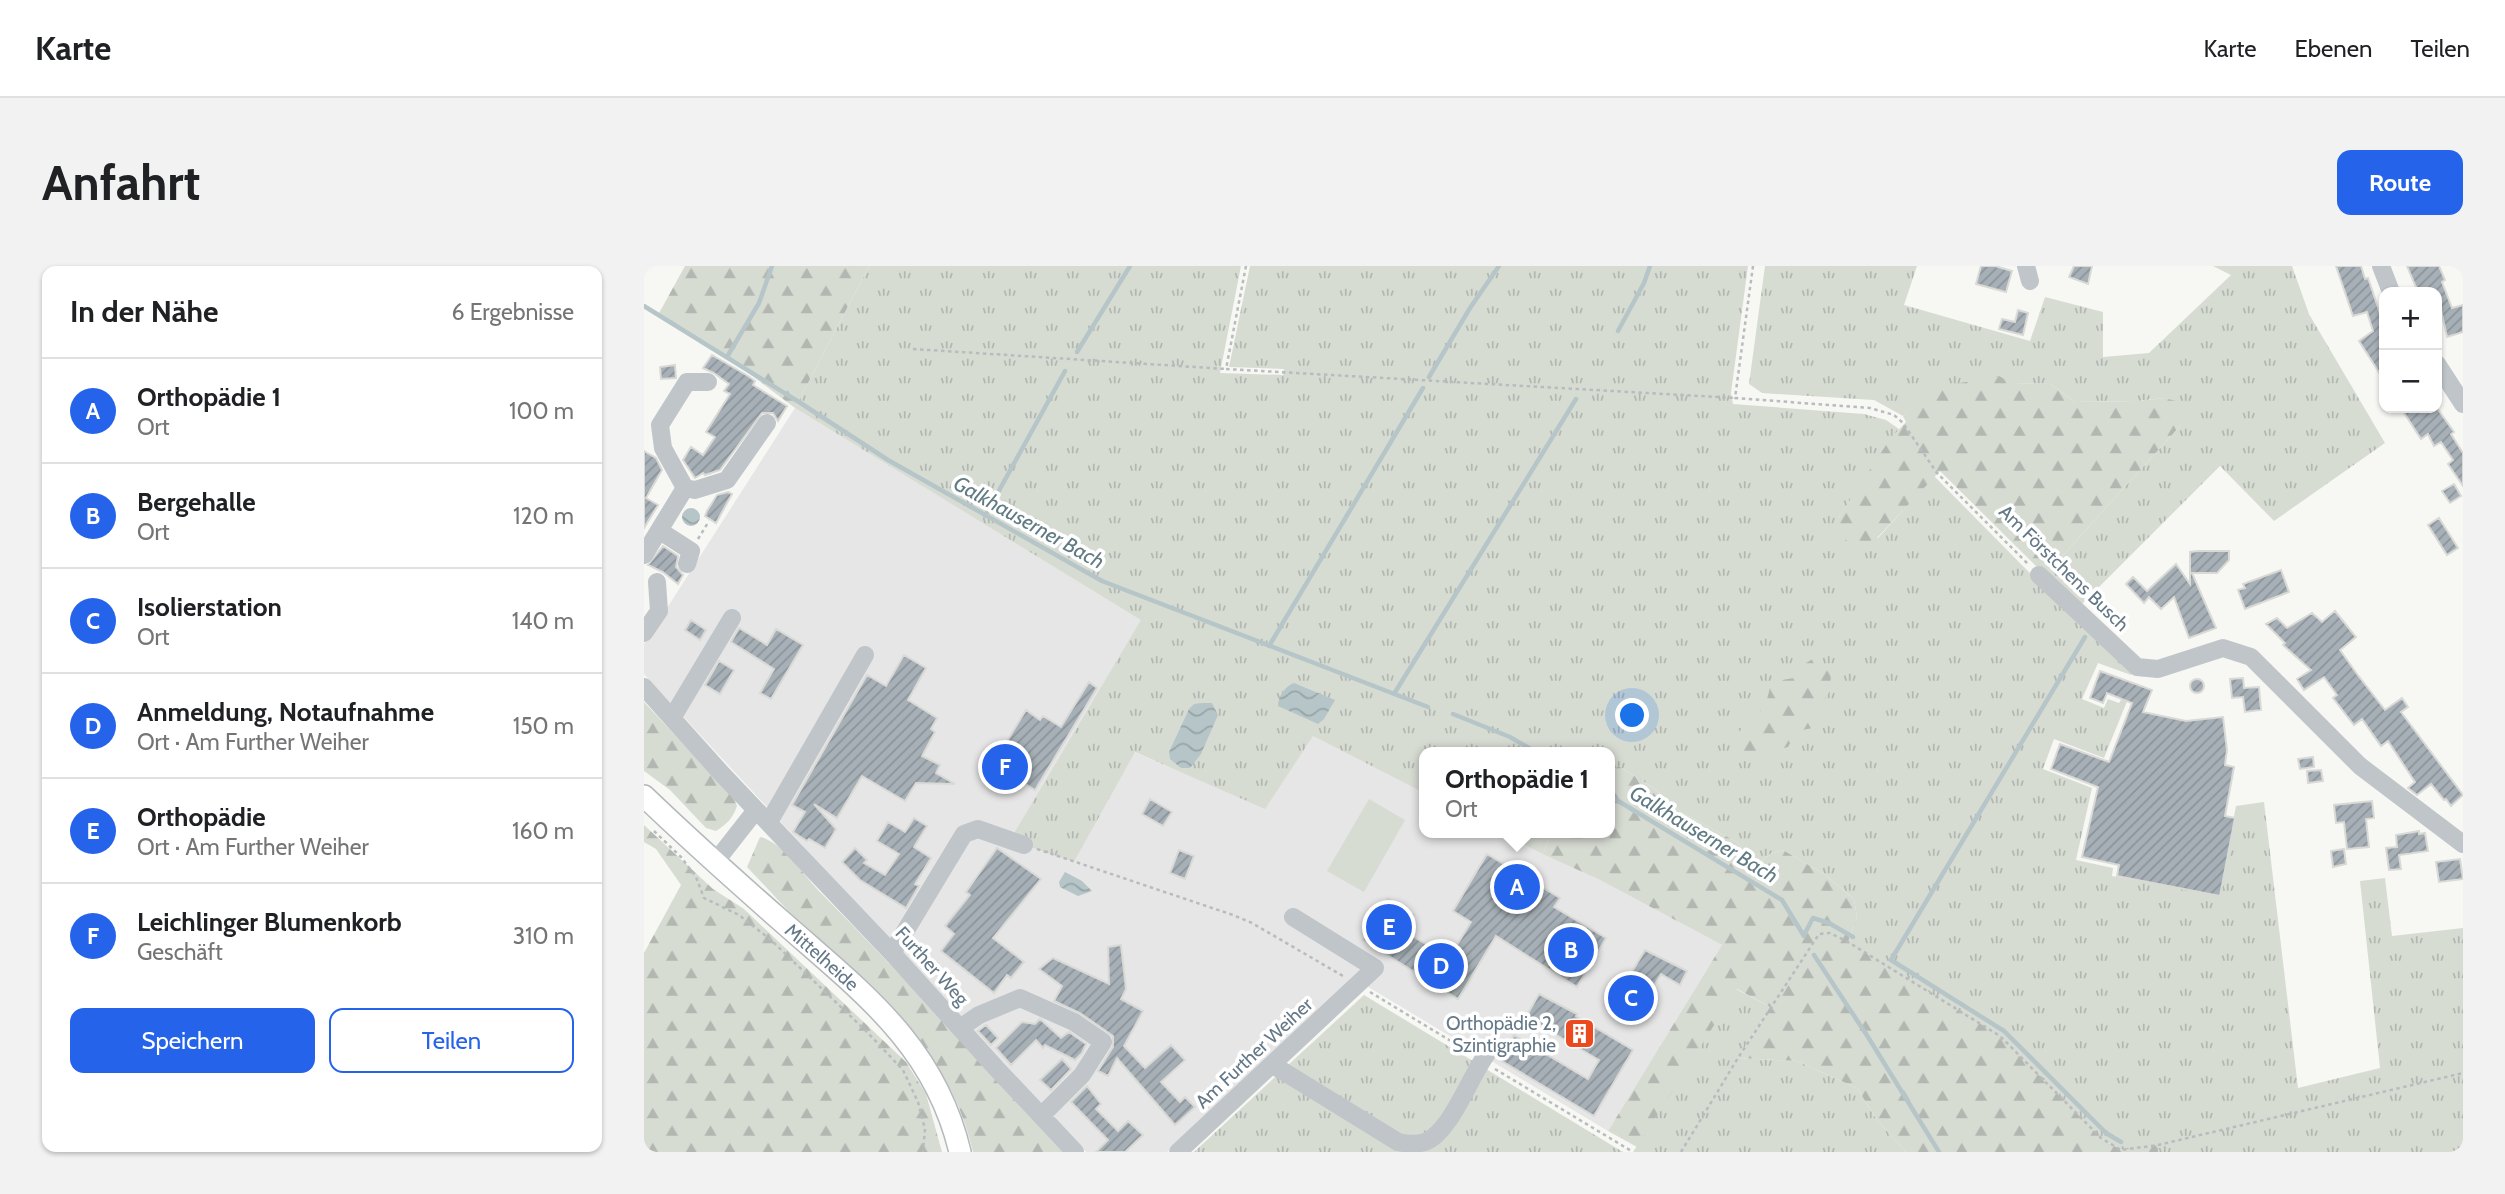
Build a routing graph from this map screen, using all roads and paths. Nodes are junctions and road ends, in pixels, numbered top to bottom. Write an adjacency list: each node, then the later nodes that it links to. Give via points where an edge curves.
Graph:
1 (1246, 266): 6 (path)
2 (1754, 266): 9 (path)
3 (2381, 266): 4 (street)
4 (2390, 287)
5 (912, 349): 6 (path, Am Förstchens Busch)
6 (1226, 369): 9 (path, Am Förstchens Busch)
7 (2442, 372): 10 (street)
8 (708, 382): 12 (street, via 687,382 660,425 663,448)
9 (1735, 398): 16 (path, Am Förstchens Busch, via 1870,408 1894,415 1937,473)
10 (2463, 404)
11 (767, 423): 12 (street, via 727,480 695,490)
12 (685, 488): 13 (street)
13 (660, 531): 14 (street); 15 (street, via 691,551)
14 (644, 555)
15 (687, 565)
16 (2039, 575): 26 (street, Am Förstchens Busch, via 2137,667 2158,669 2223,648 2251,657 2360,766)
17 (657, 582): 19 (street, via 659,611)
18 (732, 618): 22 (street)
19 (644, 633)
20 (865, 655): 24 (street)
21 (644, 687): 22 (street, Further Weg)
22 (672, 718): 24 (street, Further Weg)
23 (644, 796): 28 (main road, Mittelheide)
24 (763, 816): 28 (street); 30 (street, Further Weg)
25 (652, 829): 35 (path, via 681,857 704,898 739,915 771,940 903,1070)
26 (2463, 844)
27 (1024, 845): 30 (street, via 978,829 964,835)
28 (716, 861): 38 (main road, Mittelheide, via 899,1030 937,1086)
29 (1293, 917): 33 (street, Am Further Weiher, via 1375,968)
30 (892, 953): 31 (street, Further Weg)
31 (960, 1028): 37 (street, Further Weg); 37 (street, via 1020,998 1074,1022 1103,1042 1082,1075)
32 (1486, 1055): 33 (street, via 1441,1131 1413,1145 1398,1142)
33 (1273, 1065): 41 (street, Am Further Weiher)
34 (2463, 1073): 42 (path, via 2121,1150 2101,1138 2000,1036 1848,942 1819,933)
35 (912, 1089): 36 (path); 39 (path, via 925,1129)
36 (926, 1107)
37 (1041, 1116): 40 (street, Further Weg)
38 (959, 1150)
39 (923, 1152)
40 (1075, 1152)
41 (1178, 1152)
42 (1681, 1152)

